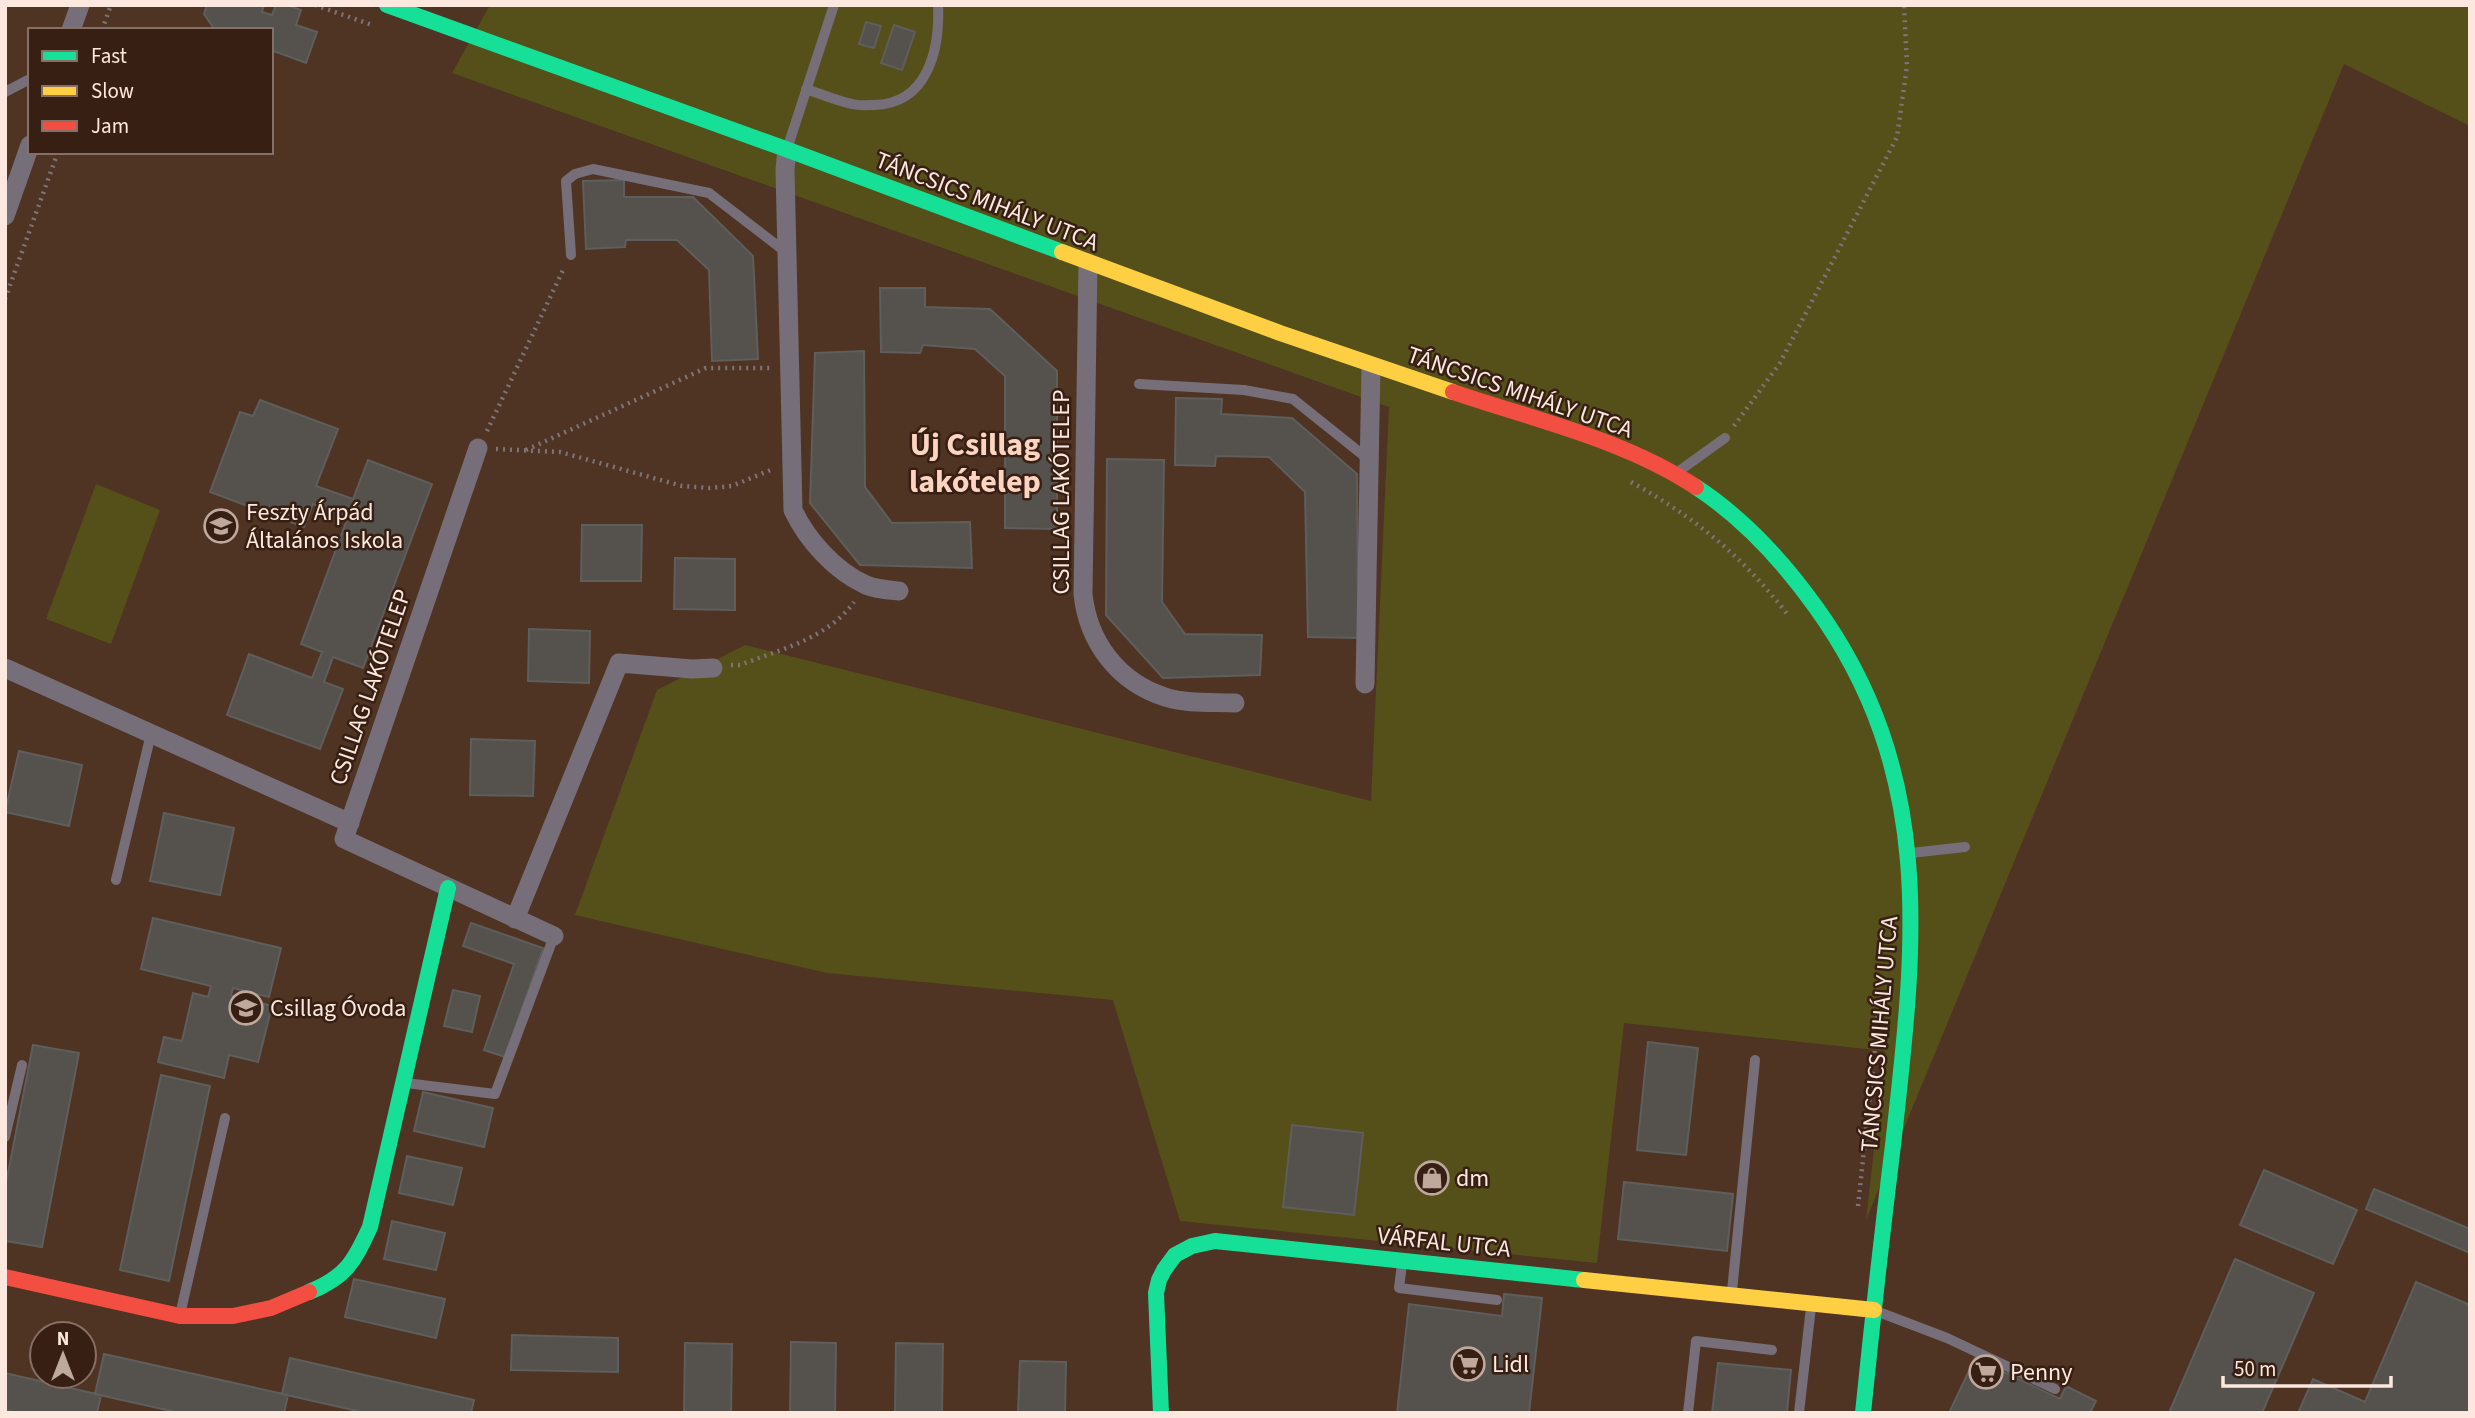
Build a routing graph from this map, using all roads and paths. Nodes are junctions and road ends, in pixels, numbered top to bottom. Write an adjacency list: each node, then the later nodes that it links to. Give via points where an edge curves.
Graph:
1 (80, 5): 7 (street)
2 (111, 5): 8 (path)
3 (387, 5): 12 (street, TÁNCSICS MIHÁLY UTCA)
4 (834, 5): 10 (lane)
5 (938, 5): 10 (lane, via 939,29 932,62 905,98 854,105)
6 (1903, 5): 23 (path, via 1907,66 1897,137 1780,363)
7 (72, 28)
8 (103, 28)
9 (28, 80): 11 (lane)
10 (806, 89): 12 (lane)
11 (5, 92)
12 (787, 149): 16 (street); 18 (street, TÁNCSICS MIHÁLY UTCA)
13 (28, 151): 15 (street)
14 (57, 154): 19 (path)
15 (5, 216)
16 (787, 254): 17 (lane, via 709,192 593,169 566,181); 21 (street)
17 (571, 255): 24 (path)
18 (1088, 263): 20 (street, TÁNCSICS MIHÁLY UTCA); 36 (street, CSILLAG LAKÓTELEP, via 1086,615 1109,660 1145,689 1185,701)
19 (5, 299)
20 (1371, 366): 27 (street); 28 (street, TÁNCSICS MIHÁLY UTCA, via 1624,449)
21 (790, 368): 25 (path, via 706,368); 26 (street)
22 (1139, 384): 27 (lane, via 1244,390 1293,399)
23 (1725, 438): 28 (lane)
24 (478, 449): 25 (path); 38 (street, CSILLAG LAKÓTELEP)
25 (525, 451): 26 (path, via 560,452 682,486 710,488 744,482)
26 (792, 459): 30 (street, via 793,510 802,529 827,559)
27 (1369, 460): 35 (street)
28 (1676, 474): 40 (street, TÁNCSICS MIHÁLY UTCA, via 1709,495 1770,551 1843,647 1883,731)
29 (1619, 475): 32 (path, via 1707,529)
30 (866, 585): 31 (street); 33 (path, via 843,618 819,634 740,664)
31 (899, 591)
32 (1795, 623)
33 (713, 667): 43 (street, via 619,663)
34 (5, 668): 37 (street, CSILLAG LAKÓTELEP)
35 (1365, 684)
36 (1235, 703)
37 (151, 734): 38 (street, CSILLAG LAKÓTELEP); 41 (lane)
38 (350, 823): 42 (street, CSILLAG LAKÓTELEP, via 344,839)
39 (1965, 847): 40 (lane)
40 (1910, 853): 57 (street, TÁNCSICS MIHÁLY UTCA, via 1910,990)
41 (116, 880)
42 (448, 888): 43 (street, CSILLAG LAKÓTELEP); 48 (street)
43 (515, 919): 44 (street, CSILLAG LAKÓTELEP)
44 (554, 936): 48 (lane, via 495,1094)
45 (1881, 991): 51 (path)
46 (1755, 1060): 54 (lane)
47 (22, 1065): 50 (lane)
48 (403, 1083): 58 (street, via 370,1227 345,1271 324,1286 271,1308 218,1317)
49 (225, 1118): 58 (lane)
50 (5, 1137)
51 (1858, 1211)
52 (1403, 1260): 54 (street, VÁRFAL UTCA); 55 (lane, via 1399,1288); 61 (street, VÁRFAL UTCA, via 1215,1241 1177,1252 1160,1276 1156,1293)
53 (5, 1277): 58 (street)
54 (1731, 1295): 56 (street, VÁRFAL UTCA)
55 (1497, 1300)
56 (1812, 1303): 57 (street, VÁRFAL UTCA); 63 (lane)
57 (1874, 1310): 60 (lane); 64 (street, TÁNCSICS MIHÁLY UTCA)
58 (180, 1316)
59 (1772, 1350): 62 (lane, via 1696,1341)
60 (2056, 1389)
61 (1161, 1413)
62 (1688, 1413)
63 (1799, 1413)
64 (1863, 1413)

